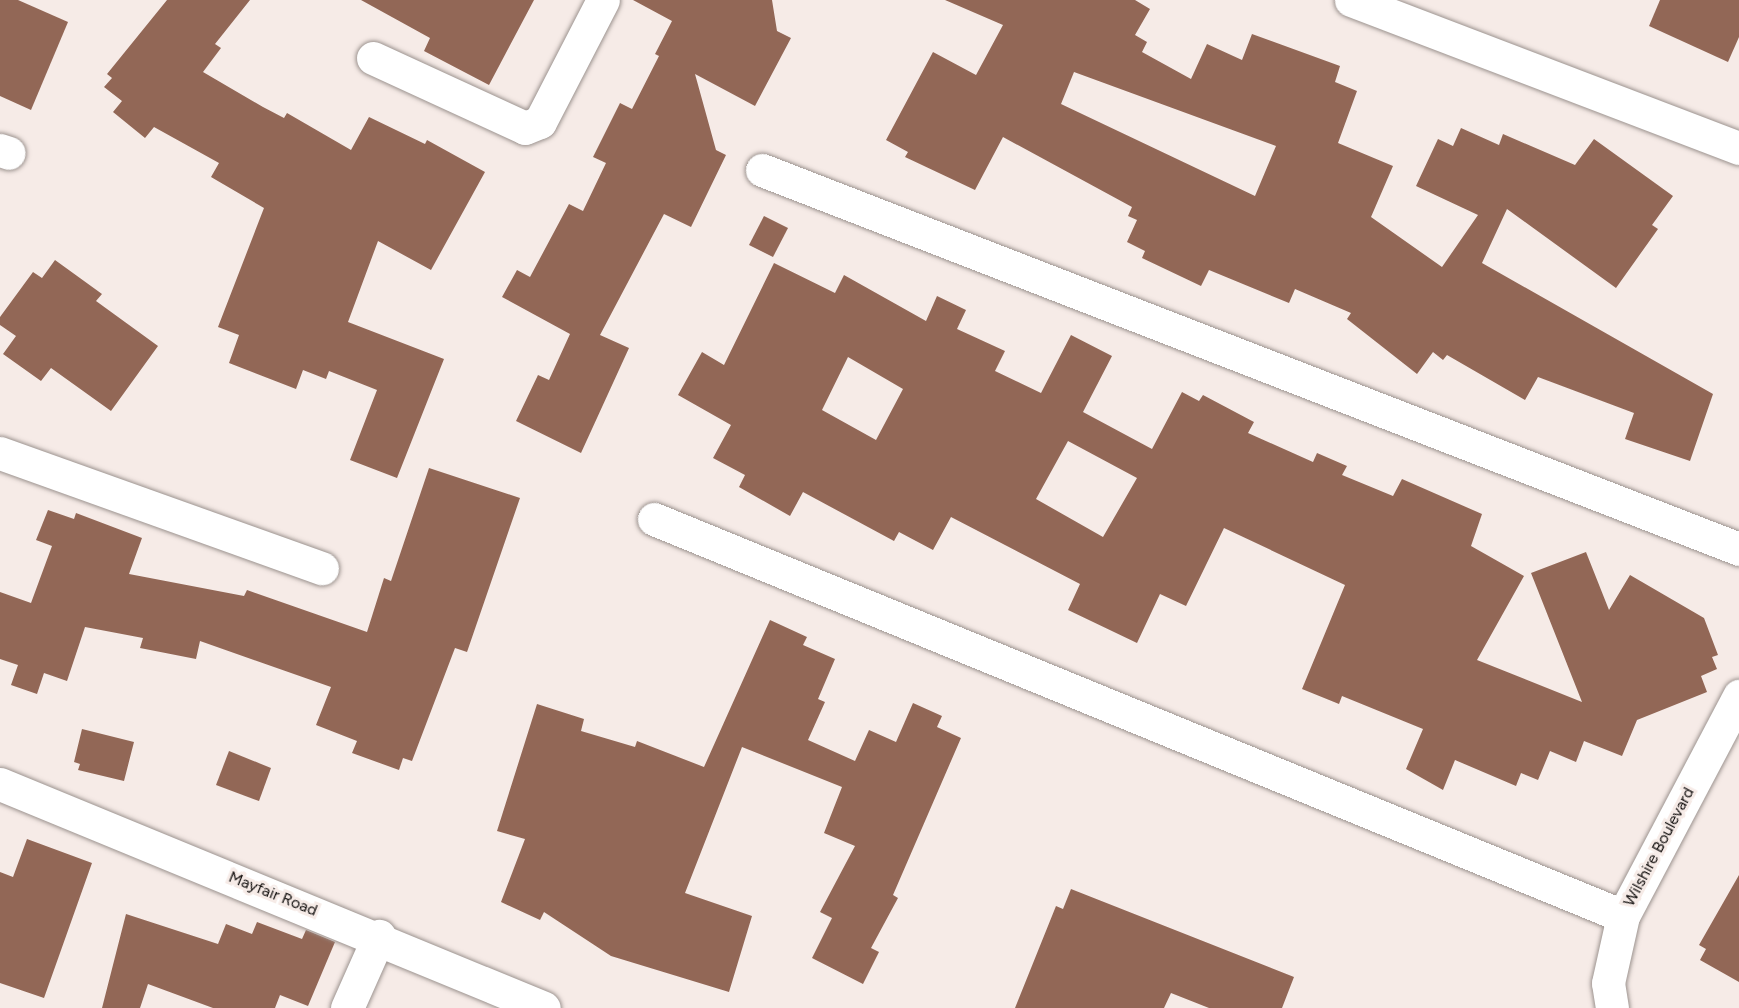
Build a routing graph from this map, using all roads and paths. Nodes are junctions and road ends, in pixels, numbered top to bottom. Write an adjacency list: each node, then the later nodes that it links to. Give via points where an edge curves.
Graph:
1 (603, 0): 3 (street, via 540,122 525,129)
2 (1352, 0): 4 (street)
3 (372, 58)
4 (1739, 148)
5 (762, 170): 8 (street)
6 (0, 453): 9 (street)
7 (654, 519): 12 (street)
8 (1739, 549)
9 (322, 568)
10 (1739, 696): 12 (street, Wilshire Boulevard)
11 (0, 784): 13 (street, Mayfair Road)
12 (1623, 916): 16 (street, Wilshire Boulevard, via 1608,983)
13 (379, 936): 14 (street); 15 (street, Mayfair Road)
14 (347, 1008)
15 (544, 1008)
16 (1612, 1008)

